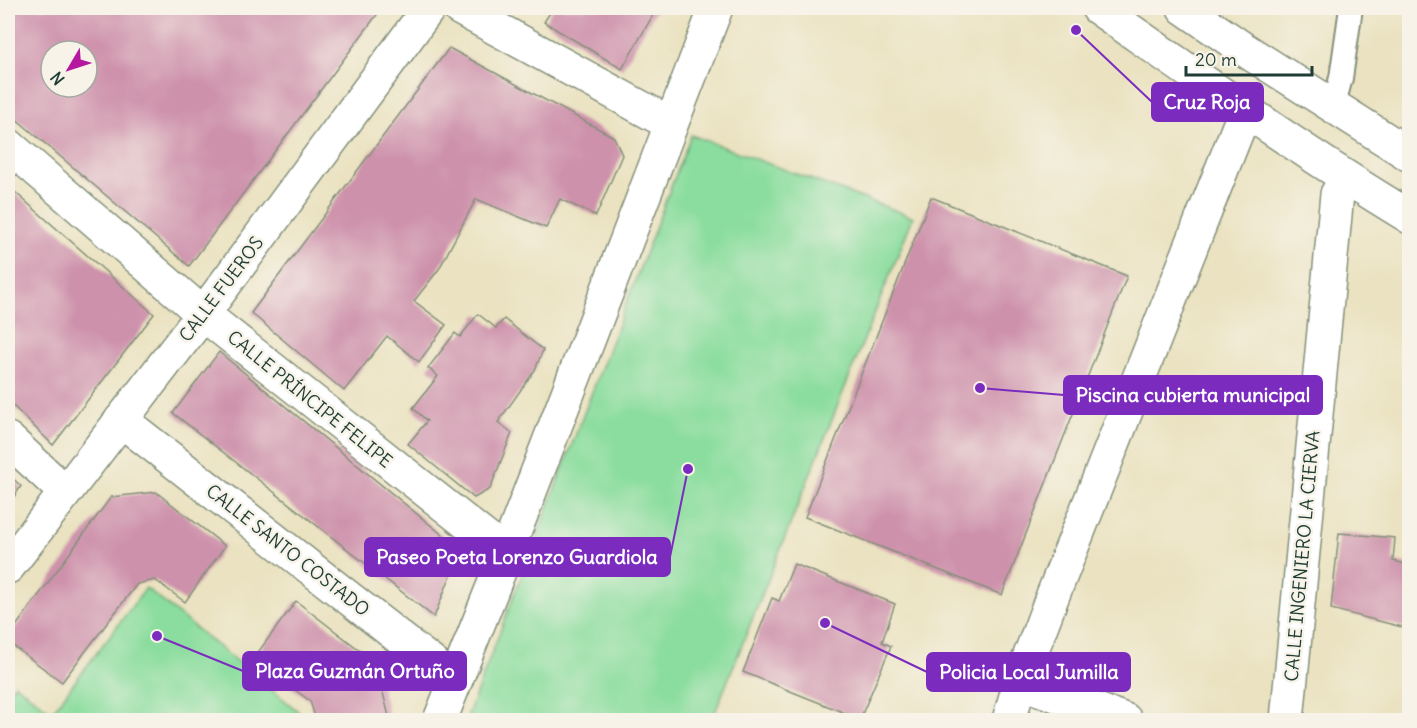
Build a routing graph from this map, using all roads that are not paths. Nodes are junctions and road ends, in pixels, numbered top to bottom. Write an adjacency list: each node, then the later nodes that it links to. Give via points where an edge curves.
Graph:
1 (429, 8): 14 (street, CALLE FUEROS)
2 (459, 8): 9 (street)
3 (716, 8): 9 (street)
4 (1098, 8): 8 (street)
5 (1184, 8): 7 (street)
6 (1351, 8): 7 (lane)
7 (1333, 107): 11 (street)
8 (1245, 111): 12 (street); 21 (street)
9 (671, 124): 18 (street)
10 (8, 145): 14 (street, CALLE PRÍNCIPE FELIPE)
11 (1410, 155)
12 (1348, 180): 13 (street); 25 (street, CALLE INGENIERO LA CIERVA, via 1337,194)
13 (1410, 217)
14 (203, 314): 15 (street, CALLE FUEROS); 18 (street, CALLE PRÍNCIPE FELIPE)
15 (121, 420): 17 (street, CALLE FUEROS); 20 (street, CALLE SANTO COSTADO)
16 (8, 439): 17 (street)
17 (64, 492): 19 (street, CALLE FUEROS)
18 (506, 554): 20 (street)
19 (8, 567)
20 (455, 681): 22 (street)
21 (1020, 682): 23 (street); 24 (street)
22 (440, 720)
23 (1009, 720)
24 (1125, 720)
25 (1287, 720)

